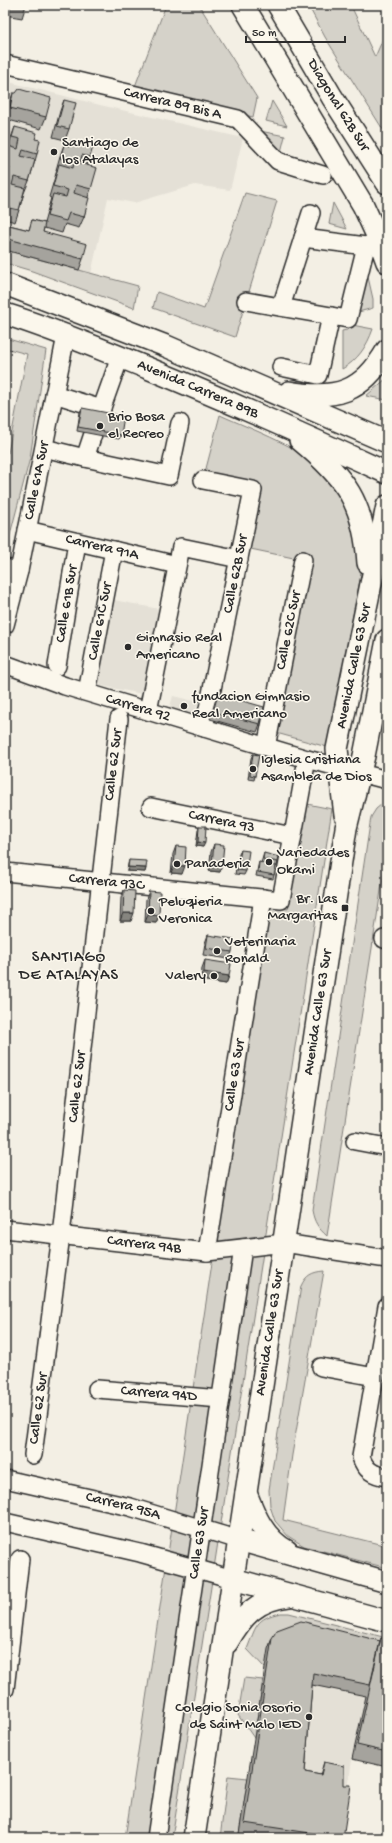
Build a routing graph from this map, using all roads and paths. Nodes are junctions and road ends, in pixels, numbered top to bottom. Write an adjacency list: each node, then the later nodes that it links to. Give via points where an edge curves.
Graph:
1 (243, 5): 8 (main road, Diagonal 62B Sur, via 363,205)
2 (278, 5): 5 (main road, Diagonal 62B Sur, via 320,78)
3 (5, 64): 4 (street, Carrera 89 Bis A, via 238,119 278,161)
4 (323, 175)
5 (387, 183)
6 (311, 213): 7 (street)
7 (303, 238): 8 (street); 12 (street)
8 (373, 243): 9 (main road); 14 (street, via 348,319)
9 (387, 262)
10 (5, 284): 19 (main road, Avenida Carrera 89B, via 166,346)
11 (246, 301): 12 (street)
12 (281, 307): 14 (street)
13 (5, 314): 15 (main road, Avenida Carrera 89B)
14 (331, 316): 18 (street, via 318,375)
15 (66, 336): 17 (main road, Avenida Carrera 89B); 20 (street, Calle 61A Sur)
16 (387, 350): 19 (main road, via 370,373 357,385 344,392 334,395 311,395)
17 (120, 357): 20 (street, via 101,412); 21 (main road, Avenida Carrera 89B)
18 (281, 367)
19 (266, 389): 24 (main road, Avenida Carrera 89B)
20 (54, 394): 25 (street, Calle 61A Sur)
21 (276, 422): 27 (main road, Avenida Carrera 89B); 37 (main road, via 324,461 348,489 364,526)
22 (180, 423): 26 (street, via 169,476)
23 (93, 434): 26 (street)
24 (387, 442)
25 (44, 448): 26 (street); 30 (street, Calle 61A Sur)
26 (85, 458)
27 (387, 473)
28 (203, 480): 33 (street, Calle 62B Sur, via 253,490)
29 (387, 506): 37 (main road, Avenida Calle 63 Sur)
30 (27, 530): 31 (street, Carrera 91A); 36 (street, Calle 61A Sur)
31 (77, 542): 32 (street, Carrera 91A); 41 (street, Calle 61B Sur)
32 (114, 550): 35 (street, Carrera 91A); 42 (street, Calle 61C Sur)
33 (239, 559): 35 (street, via 181,547); 45 (street, Calle 62B Sur)
34 (303, 560): 46 (street, Calle 62C Sur)
35 (177, 565): 43 (street)
36 (12, 570): 38 (street, Calle 61A Sur)
37 (370, 590): 48 (main road, Avenida Calle 63 Sur, via 337,749)
38 (5, 625)
39 (387, 640): 49 (main road, Avenida Calle 63 Sur)
40 (5, 664): 42 (street, Carrera 92)
41 (57, 666)
42 (87, 692): 43 (street, Carrera 92)
43 (148, 711): 45 (street, Carrera 92)
44 (119, 719): 55 (street, Calle 62 Sur)
45 (204, 728): 46 (street, Carrera 92)
46 (266, 747): 47 (street, Carrera 92)
47 (306, 759): 48 (street, Carrera 92); 53 (street)
48 (339, 768): 49 (street, Carrera 92); 52 (main road, Avenida Calle 63 Sur)
49 (360, 774): 50 (street, Carrera 92); 52 (main road, Avenida Calle 63 Sur)
50 (387, 780)
51 (151, 807): 53 (street, Carrera 93)
52 (346, 828): 61 (main road, Avenida Calle 63 Sur)
53 (292, 836): 56 (street, Carrera 93C, via 281,900)
54 (5, 872): 55 (street, Carrera 93C)
55 (102, 882): 56 (street, Carrera 93C); 60 (street, Calle 62 Sur)
56 (263, 898): 63 (street, Calle 63 Sur)
57 (355, 1141): 58 (street)
58 (387, 1147)
59 (5, 1228): 60 (street, Carrera 94B)
60 (61, 1235): 63 (street, Carrera 94B); 70 (street, Calle 62 Sur)
61 (284, 1243): 62 (street, Carrera 94B); 64 (street, Carrera 94B); 73 (main road, Avenida Calle 63 Sur)
62 (243, 1248): 63 (street, Carrera 94B); 69 (street, Calle 63 Sur)
63 (207, 1252)
64 (387, 1259)
65 (387, 1306): 67 (street)
66 (321, 1367): 67 (street)
67 (375, 1377): 71 (street, via 361,1457 364,1466)
68 (97, 1389): 69 (street, Carrera 94D)
69 (220, 1399): 75 (street, Calle 63 Sur)
70 (32, 1455)
71 (387, 1477)
72 (5, 1479): 75 (street, Carrera 95A, via 130,1507)
73 (246, 1492): 76 (main road, Avenida Calle 63 Sur); 77 (main road, via 262,1529 271,1540)
74 (5, 1522): 79 (street)
75 (201, 1528): 76 (street, Carrera 95A); 79 (street, Calle 63 Sur)
76 (239, 1540): 77 (main road); 80 (main road, Avenida Calle 63 Sur)
77 (299, 1558): 81 (main road)
78 (20, 1560): 85 (street)
79 (195, 1569): 80 (street); 86 (street, Calle 63 Sur)
80 (233, 1579): 82 (main road); 84 (main road, Avenida Calle 63 Sur)
81 (387, 1582)
82 (293, 1596): 83 (main road); 84 (main road, via 269,1599 257,1606 236,1627)
83 (387, 1622)
84 (223, 1653): 87 (main road, Avenida Calle 63 Sur)
85 (5, 1689)
86 (156, 1838)
87 (194, 1838)

